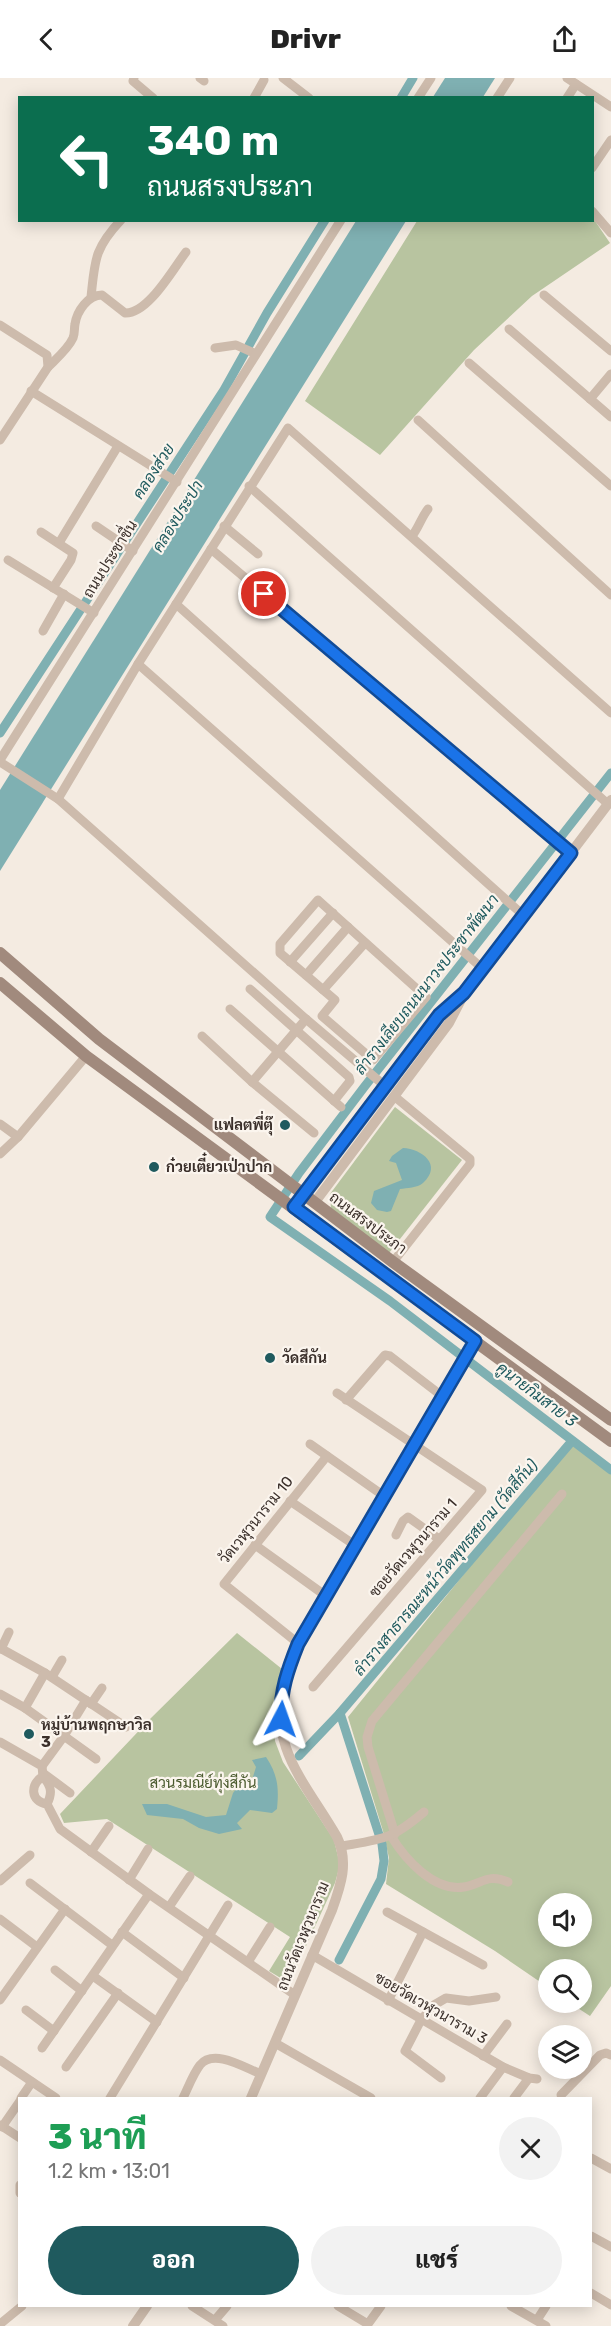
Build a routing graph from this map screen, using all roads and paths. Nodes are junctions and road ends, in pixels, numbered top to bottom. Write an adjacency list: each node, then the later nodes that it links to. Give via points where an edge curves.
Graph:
1 (134, 78): 8 (street, via 132,81)
2 (281, 78): 6 (street, via 273,82); 10 (street)
3 (431, 78): 11 (street)
4 (510, 78): 12 (street)
5 (567, 78): 7 (street)
6 (263, 79): 9 (street)
7 (576, 84): 13 (street); 14 (street)
8 (151, 96)
9 (255, 96)
10 (306, 96)
11 (419, 96)
12 (498, 96)
13 (568, 96)
14 (611, 106)
15 (611, 140): 16 (street)
16 (602, 154): 17 (street); 18 (street)
17 (611, 159)
18 (594, 165)
19 (594, 213): 22 (street)
20 (119, 222): 25 (street, via 96,254)
21 (340, 222): 29 (street, ถนนประชาชื่น)
22 (611, 233)
23 (186, 252): 25 (street, via 137,311 125,313 102,295)
24 (544, 295): 30 (street)
25 (91, 297): 32 (street, via 75,321 74,336)
26 (0, 325): 32 (street, via 47,355)
27 (509, 329): 35 (street)
28 (215, 348): 29 (street, via 231,344)
29 (250, 350): 40 (street, ถนนประชาชื่น)
30 (611, 351)
31 (469, 363): 42 (street)
32 (48, 367): 34 (street)
33 (611, 374): 35 (street)
34 (31, 391): 38 (street); 39 (street)
35 (590, 399): 36 (street)
36 (611, 417)
37 (418, 420): 55 (street)
38 (0, 440)
39 (118, 446): 40 (street); 48 (street)
40 (171, 479): 49 (street, ถนนประชาชื่น)
41 (249, 486): 45 (street); 47 (street, via 289,428); 63 (street)
42 (611, 486)
43 (428, 508): 47 (street)
44 (96, 526): 49 (street)
45 (224, 526): 50 (street); 51 (street)
46 (40, 532): 48 (street)
47 (412, 536): 60 (street)
48 (59, 543): 53 (street, via 71,550 73,556)
49 (128, 547): 57 (street, ถนนประชาชื่น)
50 (211, 549): 56 (street); 64 (street)
51 (258, 554)
52 (8, 560): 53 (street)
53 (53, 588): 54 (street)
54 (64, 594): 57 (street); 58 (street)
55 (611, 595)
56 (176, 604): 59 (street); 65 (street)
57 (87, 609): 61 (street, ถนนประชาชื่น)
58 (43, 631)
59 (138, 663): 62 (street); 71 (street)
60 (611, 713)
61 (0, 761): 62 (street)
62 (54, 796): 78 (street)
63 (607, 801): 64 (street)
64 (571, 853): 65 (street)
65 (519, 911): 71 (street)
66 (333, 913): 67 (street); 70 (street); 70 (street, via 318,900 280,944 279,950)
67 (348, 927): 68 (street); 72 (street)
68 (365, 943): 75 (street); 75 (street, via 426,997 373,1060 322,1016 335,1000)
69 (0, 953): 86 (main road, ถนนสรงประภา, via 99,1039)
70 (290, 962): 72 (street)
71 (483, 969): 76 (street)
72 (306, 975): 75 (street)
73 (0, 983): 82 (main road, ถนนสรงประภา)
74 (250, 989): 79 (street)
75 (323, 990)
76 (464, 993): 84 (street, via 439,1015); 85 (street, via 449,1023)
77 (230, 1009): 81 (street)
78 (306, 1019): 79 (street); 84 (street)
79 (296, 1030): 81 (street); 81 (street, via 349,1077 337,1104)
80 (202, 1036): 83 (street)
81 (278, 1051): 83 (street)
82 (86, 1056): 88 (main road, ถนนสรงประภา); 90 (street)
83 (252, 1082): 89 (street)
84 (385, 1085): 92 (street)
85 (394, 1096): 93 (street); 96 (street, via 470,1164)
86 (195, 1112): 88 (main road); 92 (main road, ถนนสรงประภา)
87 (0, 1124): 90 (street)
88 (184, 1128): 94 (main road, ถนนสรงประภา)
89 (314, 1133)
90 (18, 1137): 91 (street)
91 (0, 1154)
92 (300, 1190): 93 (main road, ถนนสรงประภา); 94 (main road)
93 (315, 1202): 95 (main road); 96 (main road, ถนนสรงประภา)
94 (291, 1204): 95 (main road, ถนนสรงประภา)
95 (306, 1215): 97 (main road, ถนนสรงประภา)
96 (393, 1262): 101 (main road, ถนนสรงประภา)
97 (472, 1345): 99 (street, ถนนวัดเวฬุวนาราม); 102 (main road, ถนนสรงประภา)
98 (337, 1393): 100 (street)
99 (442, 1396): 100 (street, via 385,1355); 104 (street, ถนนวัดเวฬุวนาราม)
100 (346, 1400): 104 (street)
101 (611, 1420)
102 (611, 1441)
103 (310, 1444): 105 (street)
104 (415, 1444): 107 (street, ถนนวัดเวฬุวนาราม); 110 (street, ซอยวัดเวฬุวนาราม 1, via 482,1490)
105 (327, 1456): 107 (street); 108 (street, วัดเวฬุวนาราม 10)
106 (562, 1494): 133 (street, via 372,1721 368,1747)
107 (384, 1496): 112 (street, ถนนวัดเวฬุวนาราม)
108 (290, 1501): 111 (street, วัดเวฬุวนาราม 10); 112 (street)
109 (396, 1535): 110 (street, via 408,1517)
110 (439, 1539): 119 (street, ซอยวัดเวฬุวนาราม 1)
111 (255, 1545): 113 (street); 115 (street, วัดเวฬุวนาราม 10, via 224,1584)
112 (356, 1546): 113 (street, ถนนวัดเวฬุวนาราม)
113 (326, 1596): 115 (street, ถนนวัดเวฬุวนาราม)
114 (9, 1632): 116 (street)
115 (298, 1644): 134 (street, ถนนวัดเวฬุวนาราม, via 280,1704 281,1734 287,1756)
116 (1, 1648): 118 (street)
117 (62, 1660): 118 (street)
118 (48, 1675): 122 (street); 123 (street)
119 (314, 1687)
120 (102, 1688): 122 (street)
121 (0, 1694): 123 (street)
122 (89, 1702): 124 (street); 125 (street)
123 (25, 1708): 125 (street)
124 (126, 1727)
125 (64, 1736): 127 (street); 128 (street)
126 (1, 1745): 128 (street)
127 (96, 1759)
128 (42, 1772): 129 (street); 130 (street, via 51,1788); 130 (street, via 35,1783 34,1797)
129 (70, 1793)
130 (48, 1807): 136 (street, via 60,1829)
131 (424, 1812): 133 (street)
132 (109, 1826): 136 (street)
133 (391, 1836): 134 (street); 141 (street, via 416,1868 453,1888 492,1878)
134 (342, 1846): 155 (street, ถนนวัดเวฬุวนาราม, via 342,1883)
135 (148, 1849): 139 (street)
136 (90, 1852): 139 (street)
137 (30, 1856): 140 (street)
138 (190, 1876): 145 (street)
139 (129, 1880): 143 (street)
140 (0, 1881)
141 (508, 1882)
142 (30, 1883): 146 (street)
143 (150, 1894): 145 (street); 150 (street)
144 (228, 1905): 152 (street)
145 (169, 1907): 152 (street)
146 (65, 1909): 153 (street); 154 (street)
147 (387, 1912): 151 (street)
148 (0, 1919): 154 (street)
149 (270, 1927): 156 (street)
150 (122, 1932): 153 (street); 161 (street)
151 (423, 1932): 157 (street); 168 (street)
152 (210, 1935): 156 (street); 161 (street)
153 (112, 1945): 159 (street)
154 (37, 1947): 162 (street)
155 (312, 1955): 165 (street, ถนนวัดเวฬุวนาราม); 168 (street, ซอยวัดเวฬุวนาราม 3)
156 (248, 1962): 165 (street)
157 (483, 1965)
158 (55, 1970): 163 (street)
159 (93, 1976): 163 (street); 164 (street)
160 (0, 1978): 162 (street)
161 (184, 1978): 171 (street)
162 (10, 1985): 167 (street)
163 (82, 1991): 173 (street)
164 (118, 1993): 171 (street); 179 (street)
165 (295, 1995): 174 (street, ถนนวัดเวฬุวนาราม)
166 (496, 1996): 170 (street, via 469,2001 446,1998)
167 (0, 2000)
168 (388, 2001): 170 (street, ซอยวัดเวฬุวนาราม 3)
169 (26, 2010): 173 (street)
170 (421, 2020): 177 (street, ซอยวัดเวฬุวนาราม 3); 182 (street, via 405,2051)
171 (157, 2022): 187 (street)
172 (507, 2024): 177 (street)
173 (54, 2031): 175 (street)
174 (275, 2043): 181 (street, ถนนวัดเวฬุวนาราม); 190 (street)
175 (42, 2048)
176 (611, 2055): 184 (street, via 600,2055)
177 (483, 2056): 180 (street, ซอยวัดเวฬุวนาราม 3)
178 (0, 2060): 183 (street)
179 (66, 2067)
180 (503, 2067): 191 (street); 192 (street, ซอยวัดเวฬุวนาราม 3, via 533,2078)
181 (261, 2074): 188 (street, via 215,2057 207,2059); 189 (street, ถนนวัดเวฬุวนาราม)
182 (441, 2078)
183 (32, 2082): 185 (street); 186 (street)
184 (561, 2095)
185 (22, 2097)
186 (54, 2097)
187 (111, 2097)
188 (184, 2097)
189 (251, 2097)
190 (369, 2097)
191 (481, 2097)
192 (515, 2097)
193 (18, 2103): 194 (street)
194 (1, 2126): 195 (street)
195 (18, 2137)
196 (592, 2159): 197 (street)
197 (611, 2169)
198 (592, 2237): 199 (street)
199 (611, 2247)
200 (592, 2294): 201 (street)
201 (611, 2305)
202 (21, 2307): 212 (street)
203 (146, 2307): 214 (street)
204 (194, 2307): 211 (street)
205 (227, 2307): 211 (street)
206 (340, 2307): 213 (street)
207 (380, 2307): 213 (street)
208 (513, 2307): 210 (street)
209 (545, 2307): 210 (street)
210 (537, 2320): 215 (street)
211 (219, 2323)
212 (0, 2324)
213 (370, 2325)
214 (133, 2326)
215 (546, 2326)

